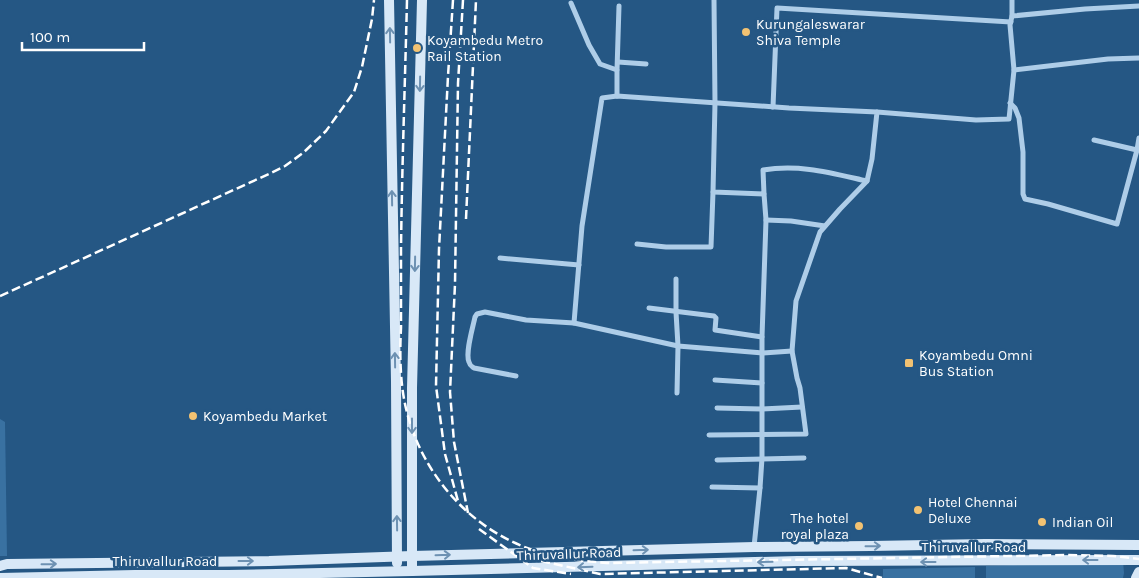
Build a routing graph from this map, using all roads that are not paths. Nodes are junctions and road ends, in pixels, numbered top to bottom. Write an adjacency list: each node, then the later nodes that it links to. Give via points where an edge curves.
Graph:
1 (389, 0): 55 (street, one-way to 1)
2 (422, 0): 54 (street, one-way to 54, via 412,388)
3 (714, 0): 15 (street)
4 (1012, 0): 8 (street)
5 (571, 3): 12 (street, via 600,64)
6 (619, 6): 10 (street)
7 (1139, 6): 8 (street, via 1085,9)
8 (1012, 19): 13 (street); 17 (street, via 777,8)
9 (1139, 58): 13 (street)
10 (618, 62): 11 (street); 12 (street)
11 (646, 64)
12 (617, 70): 14 (street)
13 (1014, 70): 16 (street)
14 (617, 96): 15 (street); 29 (street, via 602,98)
15 (715, 102): 17 (street); 23 (street)
16 (1010, 103): 18 (street, via 1009,119 976,120); 21 (street, via 1019,118 1025,199 1117,224)
17 (773, 107): 18 (street)
18 (877, 112): 22 (street)
19 (1139, 138): 21 (street)
20 (1094, 140): 21 (street)
21 (1137, 150)
22 (867, 181): 24 (street, via 796,167 774,168 763,170); 26 (street)
23 (713, 192): 24 (street); 27 (street, via 711,247)
24 (764, 194): 25 (street)
25 (766, 220): 26 (street); 34 (street)
26 (825, 226): 36 (street, via 796,300)
27 (637, 244)
28 (500, 258): 29 (street)
29 (579, 266): 33 (street)
30 (676, 279): 32 (street)
31 (649, 308): 32 (street)
32 (676, 312): 34 (street, via 714,316 714,330); 35 (street)
33 (574, 323): 35 (street); 38 (street, via 526,320 485,312 478,314 470,338 470,365)
34 (762, 337): 37 (street)
35 (678, 346): 37 (street); 41 (street)
36 (792, 351): 37 (street); 42 (street)
37 (763, 353): 40 (street)
38 (516, 376)
39 (715, 380): 40 (street)
40 (762, 384): 44 (street)
41 (677, 394)
42 (802, 407): 44 (street); 46 (street, via 806,434)
43 (717, 408): 44 (street)
44 (762, 408): 46 (street)
45 (709, 435): 46 (street)
46 (762, 435): 47 (street)
47 (762, 458): 48 (street); 49 (street); 51 (street)
48 (804, 458)
49 (718, 460)
50 (712, 487): 51 (street)
51 (760, 488): 53 (street)
52 (1139, 545): 53 (street, one-way to 52)
53 (754, 547): 54 (street, one-way to 53)
54 (412, 556): 55 (street); 59 (street)
55 (397, 557): 57 (street, one-way to 55); 58 (street)
56 (1139, 560): 59 (street, Thiruvallur Road, one-way to 59, via 780,562)
57 (0, 566)
58 (398, 572): 59 (street, Thiruvallur Road); 61 (street, Thiruvallur Road)
59 (412, 572)
60 (1139, 572): 62 (street)
61 (0, 578)
62 (1136, 578)

